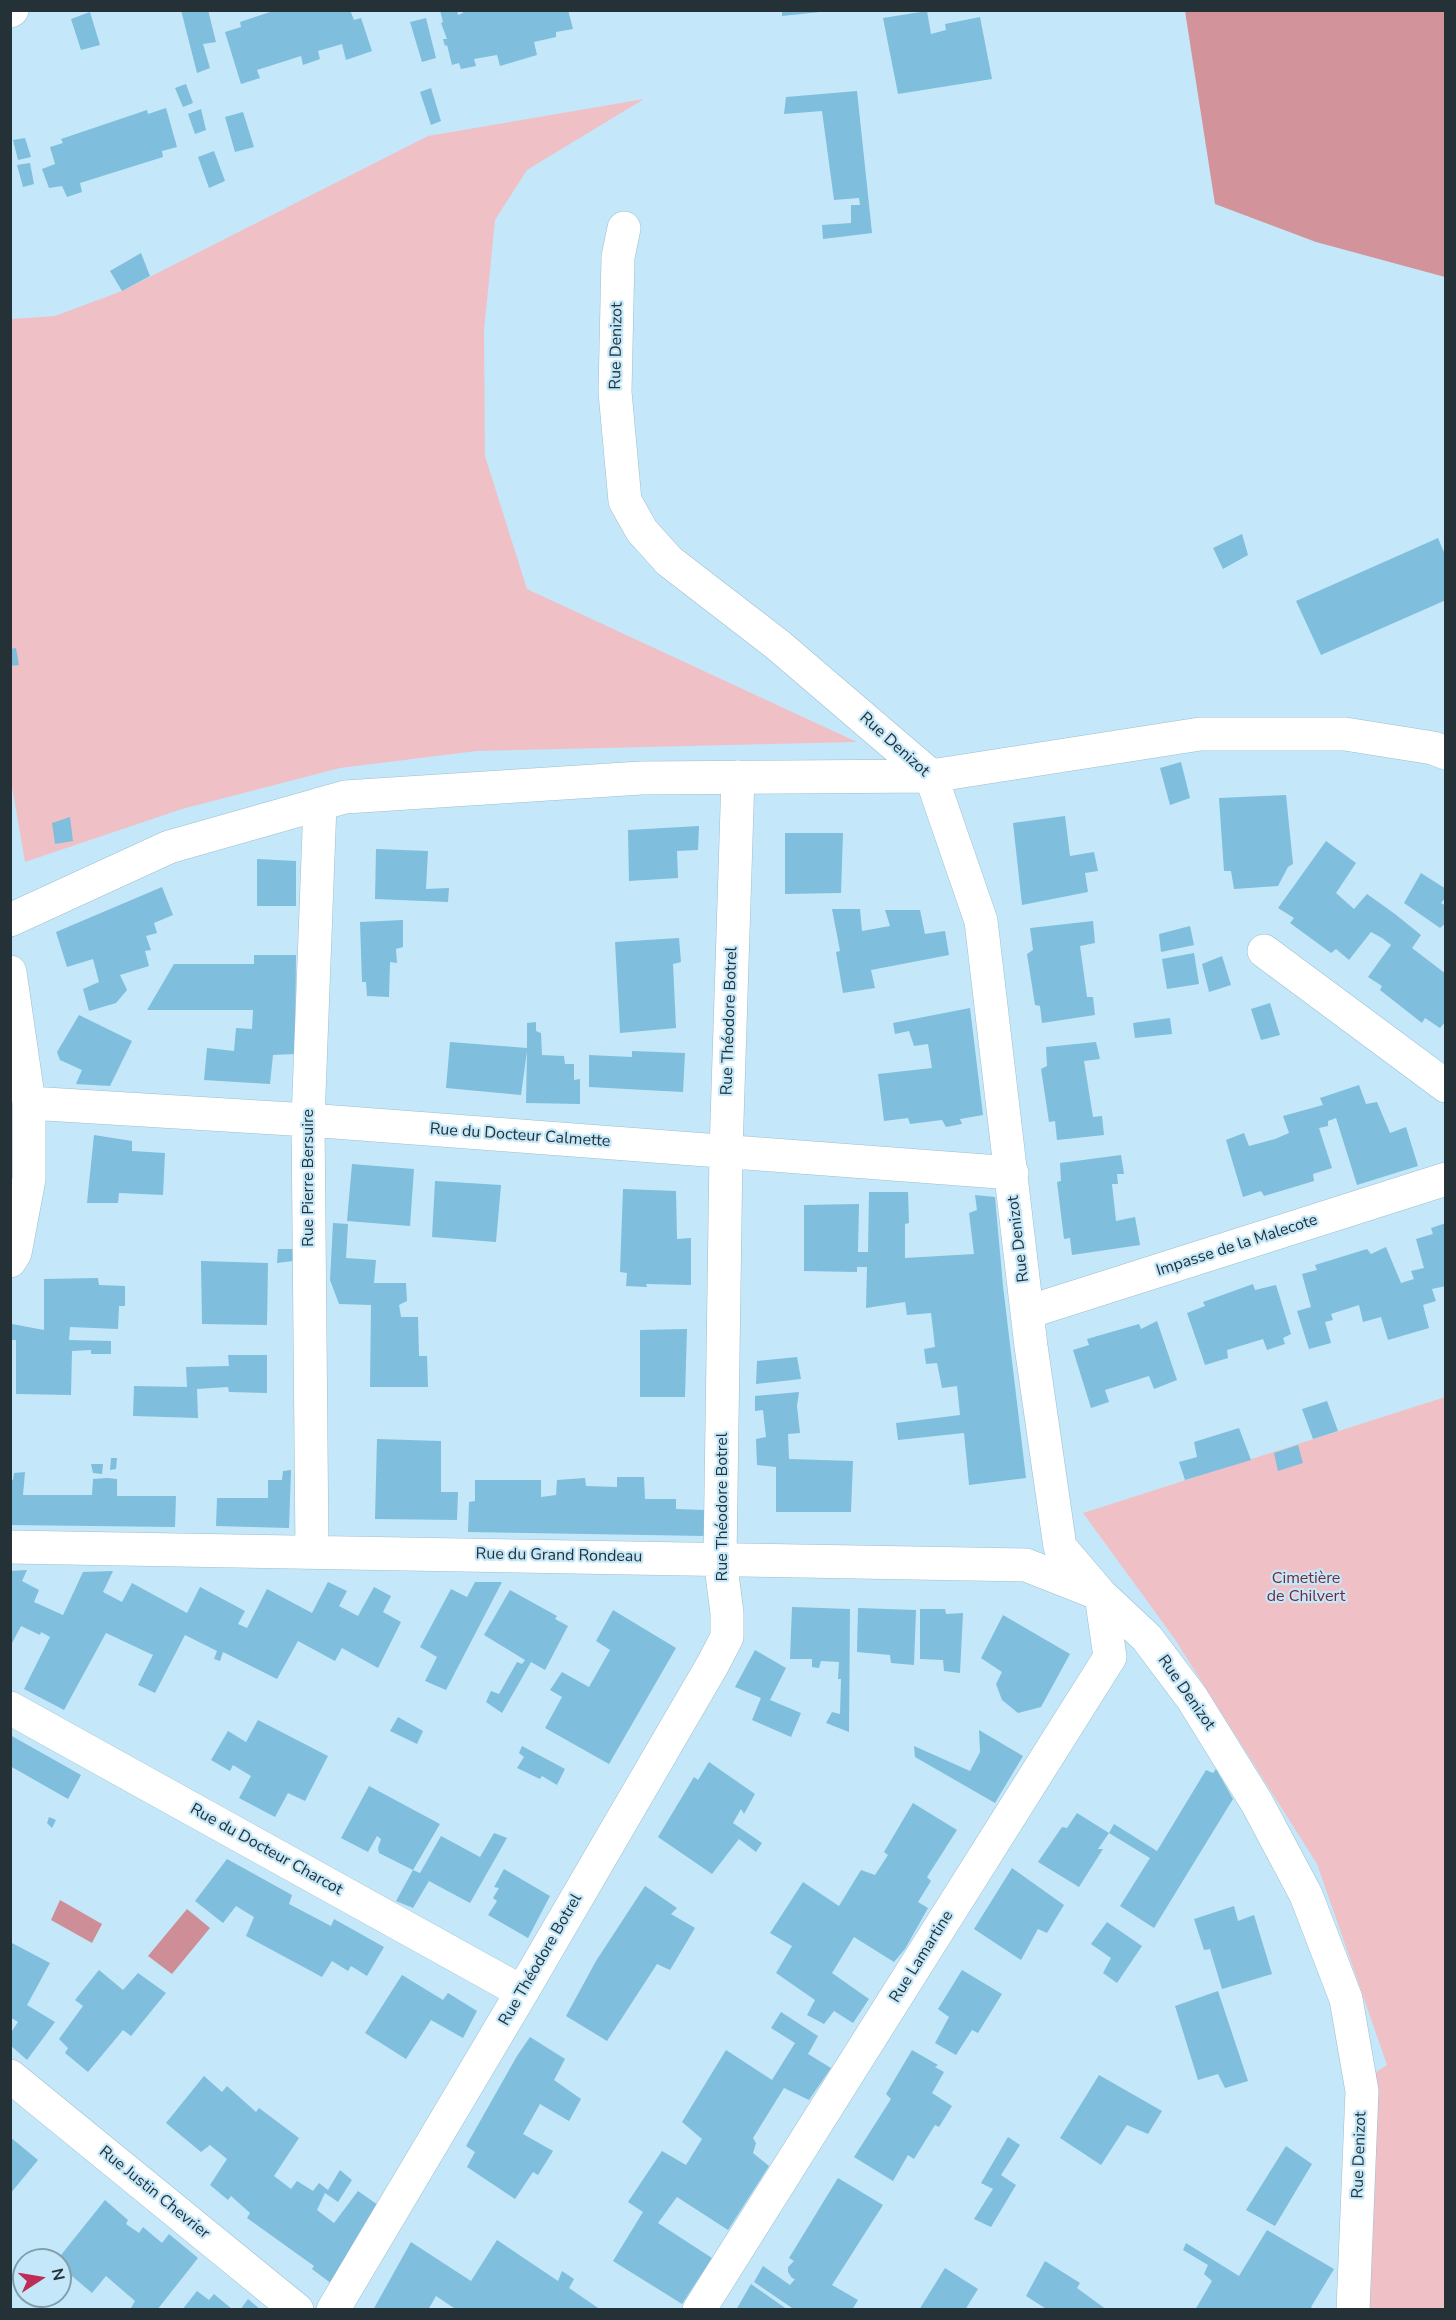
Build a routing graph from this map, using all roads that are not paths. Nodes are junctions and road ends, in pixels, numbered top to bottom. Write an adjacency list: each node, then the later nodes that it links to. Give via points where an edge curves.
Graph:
1 (624, 228): 3 (street, Rue Denizot, via 618,257 615,392 625,501 642,531 669,561 778,645)
2 (1446, 753): 3 (street, via 1344,735 1200,735)
3 (931, 776): 4 (street); 13 (street, Rue Denizot, via 981,921)
4 (738, 777): 5 (street, via 641,778 391,794 345,797); 12 (street, Rue Théodore Botrel)
5 (320, 804): 6 (street, via 168,847); 11 (street, Rue Pierre Bersuire)
6 (10, 920)
7 (1264, 951): 9 (street)
8 (10, 972): 10 (street)
9 (1446, 1086)
10 (28, 1104): 11 (street, Rue du Docteur Calmette); 15 (street, via 29,1179 15,1253)
11 (308, 1120): 12 (street, Rue du Docteur Calmette); 18 (street, Rue Pierre Bersuire)
12 (726, 1152): 13 (street, Rue du Docteur Calmette); 19 (street, Rue Théodore Botrel)
13 (1012, 1173): 16 (street, Rue Denizot)
14 (1446, 1179): 16 (street, Impasse de la Malecote)
15 (10, 1261)
16 (1028, 1312): 20 (street, Rue Denizot, via 1060,1547)
17 (10, 1547): 18 (street, Rue du Grand Rondeau)
18 (312, 1551): 19 (street, Rue du Grand Rondeau)
19 (720, 1559): 20 (street, Rue du Grand Rondeau, via 1026,1566); 22 (street, Rue Théodore Botrel, via 727,1637)
20 (1101, 1595): 26 (street, Rue Lamartine, via 1110,1657); 27 (street, Rue Denizot, via 1147,1638 1192,1698 1257,1803 1306,1895 1346,1999 1362,2091)
21 (10, 1708): 22 (street, Rue du Docteur Charcot)
22 (522, 1992): 25 (street, Rue Théodore Botrel)
23 (10, 2076): 24 (street, Rue Justin Chevrier)
24 (297, 2310)
25 (333, 2310)
26 (699, 2310)
27 (1353, 2310)

